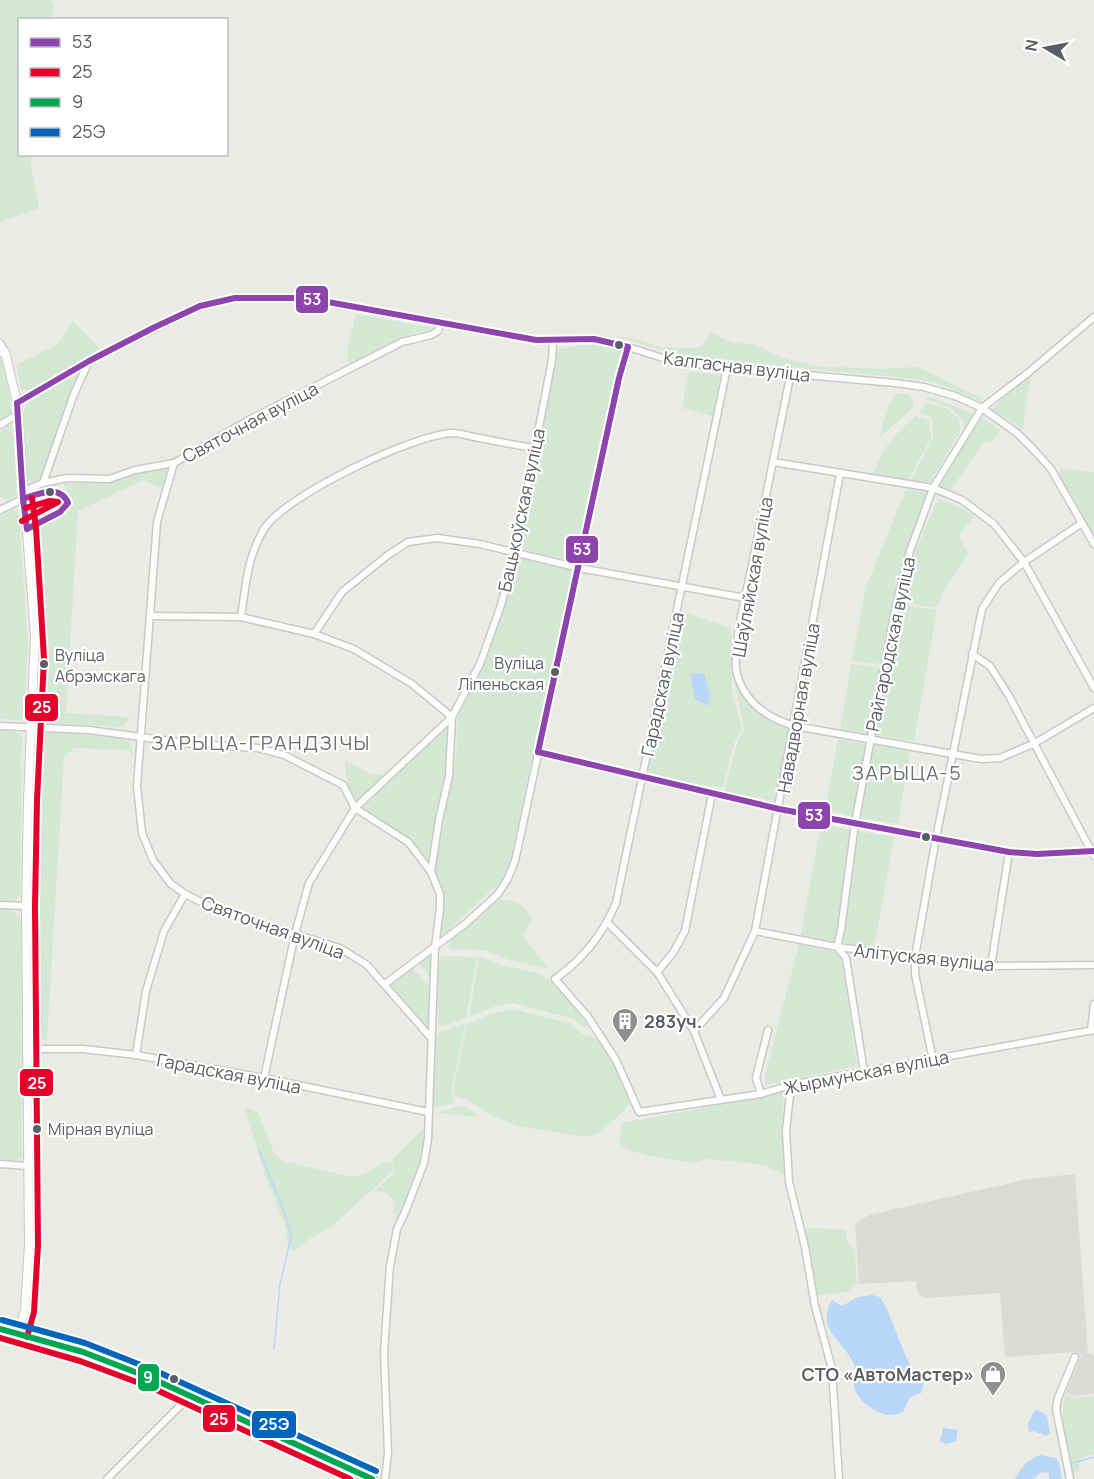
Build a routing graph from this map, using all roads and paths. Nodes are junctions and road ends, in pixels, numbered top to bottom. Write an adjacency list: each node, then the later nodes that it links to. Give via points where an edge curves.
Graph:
1 (1094, 317): 11 (street)
2 (441, 322): 3 (street, Калгасная вуліца); 7 (street, Калгасная вуліца, via 306,298 236,298 200,306); 16 (street, Святочная вуліца, via 431,335 402,342)
3 (553, 340): 5 (street, Калгасная вуліца, via 594,339); 14 (street, Бацькоўская вуліца)
4 (0, 343): 6 (street)
5 (628, 347): 8 (street, Калгасная вуліца, via 669,360); 27 (street)
6 (2, 352): 10 (street)
7 (89, 361): 10 (street, Калгасная вуліца); 18 (street)
8 (727, 368): 9 (street, Калгасная вуліца); 28 (street, Гарадская вуліца)
9 (791, 372): 11 (street, Калгасная вуліца, via 924,387); 15 (street, Шаўляйская вуліца)
10 (17, 403): 12 (street)
11 (982, 408): 19 (street, Райгародская вуліца); 23 (street, Калгасная вуліца, via 1017,433 1045,462)
12 (18, 414): 13 (street); 20 (street)
13 (0, 425)
14 (534, 448): 25 (street, Бацькоўская вуліца); 31 (street, via 454,433 427,438 382,455 331,480 285,508 265,527 250,557)
15 (773, 462): 17 (street); 29 (street, Шаўляйская вуліца)
16 (174, 463): 18 (street, via 109,478 67,478); 30 (street, Святочная вуліца, via 158,522)
17 (840, 474): 19 (street); 38 (street, Навадворная вуліца)
18 (43, 483): 20 (street, via 31,488)
19 (933, 488): 26 (street, via 962,500 994,524); 41 (street, Райгародская вуліца, via 896,605)
20 (23, 499): 22 (street); 39 (street, via 34,633)
21 (0, 500): 22 (street)
22 (3, 508)
23 (1082, 523): 24 (street, Калгасная вуліца); 26 (street)
24 (1094, 544)
25 (515, 552): 27 (street); 32 (street, via 437,538 408,542 342,592); 36 (street, Бацькоўская вуліца, via 480,664)
26 (1023, 562): 33 (street, via 999,583 982,609); 34 (street)
27 (579, 568): 28 (street); 43 (street)
28 (683, 586): 29 (street); 45 (street, Гарадская вуліца)
29 (745, 598): 38 (street, Шаўляйская вуліца, via 735,659 741,685 761,711)
30 (150, 616): 31 (street); 40 (street, Святочная вуліца)
31 (241, 617): 32 (street)
32 (314, 634): 36 (street, via 354,649 412,684)
33 (972, 654): 42 (street, via 990,666); 44 (street)
34 (1094, 688)
35 (1094, 708): 42 (street, Шаўляйская вуліца)
36 (452, 717): 47 (street, Бацькоўская вуліца); 53 (street, via 450,776)
37 (0, 726): 39 (street)
38 (795, 726): 41 (street, Шаўляйская вуліца); 48 (street, Навадворная вуліца)
39 (32, 727): 40 (street); 56 (street)
40 (140, 737): 47 (street, via 258,748 284,755 343,785); 54 (street, Святочная вуліца, via 137,786 142,833 153,860 170,883)
41 (870, 740): 44 (street, Шаўляйская вуліца); 49 (street, Райгародская вуліца)
42 (1035, 743): 44 (street, Шаўляйская вуліца, via 1000,758); 52 (street)
43 (538, 752): 45 (street); 60 (street, via 508,879 498,894)
44 (952, 755): 50 (street)
45 (641, 777): 46 (street); 57 (street, Гарадская вуліца, via 619,890)
46 (712, 794): 48 (street); 65 (street, via 685,931)
47 (355, 808): 53 (street, via 408,842); 59 (street, Бацькоўская вуліца, via 309,883)
48 (779, 809): 49 (street); 58 (street, Навадворная вуліца)
49 (855, 823): 50 (street); 61 (street, Райгародская вуліца)
50 (936, 838): 51 (street); 62 (street)
51 (1009, 852): 52 (street); 64 (street)
52 (1093, 852)
53 (431, 872): 60 (street, via 440,894)
54 (185, 894): 59 (street, Святочная вуліца, via 219,911); 73 (street, via 164,931 146,991)
55 (0, 905): 56 (street)
56 (26, 906): 72 (street)
57 (608, 923): 65 (street); 81 (street, Гарадская вуліца, via 574,966 555,979 588,1017 616,1060)
58 (755, 931): 61 (street, Алітуская вуліца); 69 (street, Навадворная вуліца, via 724,998)
59 (295, 934): 66 (street, Святочная вуліца, via 340,948 367,965); 76 (street, Бацькоўская вуліца)
60 (435, 947): 66 (street); 71 (street)
61 (837, 947): 62 (street, Алітуская вуліца); 75 (street, via 846,958)
62 (915, 957): 64 (street, Алітуская вуліца); 74 (street)
63 (1094, 965): 64 (street, Алітуская вуліца)
64 (991, 966)
65 (657, 972): 69 (street)
66 (385, 984): 71 (street, Святочная вуліца)
67 (1094, 1004): 70 (street)
68 (768, 1030): 78 (street, via 756,1078)
69 (694, 1031): 79 (street)
70 (1092, 1031): 74 (street, Жырмунская вуліца)
71 (432, 1040): 80 (street)
72 (28, 1049): 73 (street, Гарадская вуліца, via 83,1049); 83 (street)
73 (136, 1055): 76 (street, Гарадская вуліца)
74 (933, 1060): 75 (street, Жырмунская вуліца)
75 (864, 1072): 77 (street, Жырмунская вуліца)
76 (264, 1078): 80 (street, Гарадская вуліца)
77 (791, 1085): 78 (street, Жырмунская вуліца); 91 (street, via 786,1131 789,1182 832,1369)
78 (761, 1094): 79 (street, Жырмунская вуліца)
79 (722, 1100): 81 (street, Жырмунская вуліца)
80 (428, 1112): 90 (street, via 423,1163 397,1229 388,1282)
81 (639, 1112)
82 (0, 1164): 83 (street)
83 (28, 1166): 85 (street, via 27,1284)
84 (0, 1329): 85 (main road)
85 (18, 1334): 87 (main road, via 83,1352)
86 (1075, 1357): 92 (street, via 1056,1410)
87 (190, 1396): 88 (street); 89 (main road)
88 (107, 1479)
89 (372, 1479)
90 (385, 1479)
91 (839, 1479)
92 (1070, 1479)

